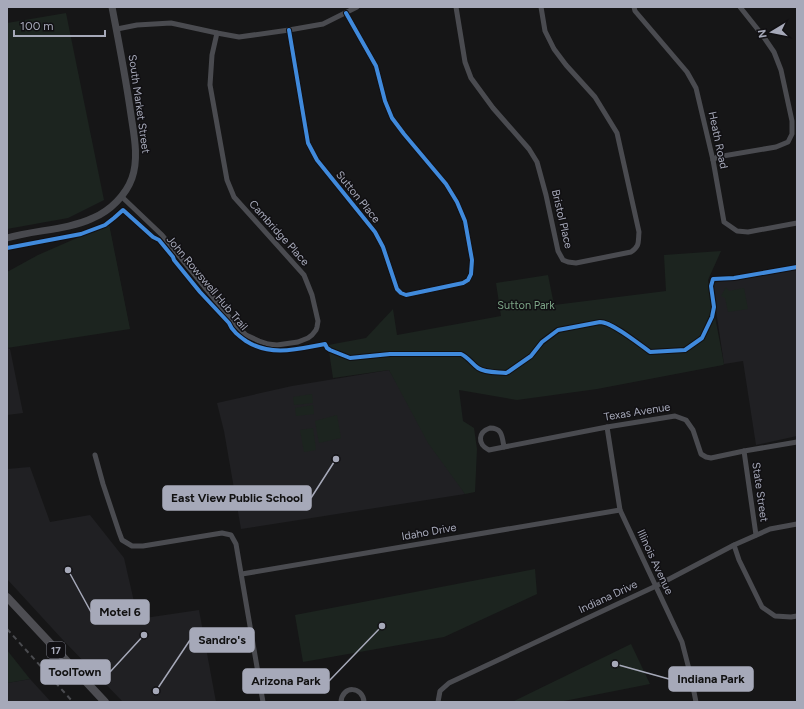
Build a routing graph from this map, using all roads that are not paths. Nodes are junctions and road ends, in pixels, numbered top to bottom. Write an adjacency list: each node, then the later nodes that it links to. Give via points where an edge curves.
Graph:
1 (112, 7): 8 (main road, South Market Street)
2 (357, 7): 7 (street)
3 (456, 7): 4 (street, Bristol Place, via 465,62 471,78 537,162 558,251 563,260 576,263 630,252 638,244 639,232 617,133 595,97 554,49 545,31)
4 (541, 7)
5 (634, 7): 11 (street, Heath Road, via 687,72 696,88)
6 (740, 7): 11 (street, via 774,52 781,70 792,121 792,134 788,142 776,147 717,157)
7 (346, 13): 9 (street, via 323,24); 9 (street, Sutton Place, via 376,66 392,118 446,184 457,202 465,221 472,260 471,274 463,283 406,295 397,289 383,247 375,232 317,160 308,143)
8 (116, 29): 10 (street, via 171,23); 12 (main road, South Market Street, via 136,146 133,176)
9 (289, 30): 10 (street, via 239,37)
10 (217, 33): 12 (street, Cambridge Place, via 212,55 210,85 227,180 234,197 304,275 318,321 316,330 298,342 277,345 259,342 246,335 162,235)
11 (713, 160): 13 (street, Heath Road, via 724,222 737,232)
12 (122, 196): 14 (main road, South Market Street, via 107,210 93,218)
13 (797, 223)
14 (7, 238)
15 (607, 427): 17 (street, Texas Avenue); 18 (street, Texas Avenue, via 675,416 686,420 693,430 701,454 706,457); 20 (street, Illinois Avenue)
16 (797, 442): 18 (street, Texas Avenue)
17 (504, 447): 17 (street, Texas Avenue, via 502,434 497,429 486,429 480,438 489,450)
18 (744, 451): 22 (street, State Street)
19 (95, 455): 24 (street, via 122,540 132,546 144,546 222,532 231,535 236,544)
20 (620, 510): 24 (street, Idaho Drive); 25 (street, Illinois Avenue)
21 (797, 524): 22 (street, Indiana Drive, via 770,529)
22 (756, 535): 23 (street, Indiana Drive)
23 (734, 545): 25 (street, Indiana Drive); 27 (street, via 762,607 774,616)
24 (242, 574): 29 (street)
25 (656, 586): 32 (street, Indiana Drive, via 449,683 440,691); 33 (street, Illinois Avenue, via 682,642)
26 (7, 597): 28 (highway, 17)
27 (797, 616)
28 (104, 702)
29 (263, 702)
30 (341, 702): 31 (street, via 344,693 351,690 358,691)
31 (364, 702)
32 (438, 702)
33 (696, 702)

